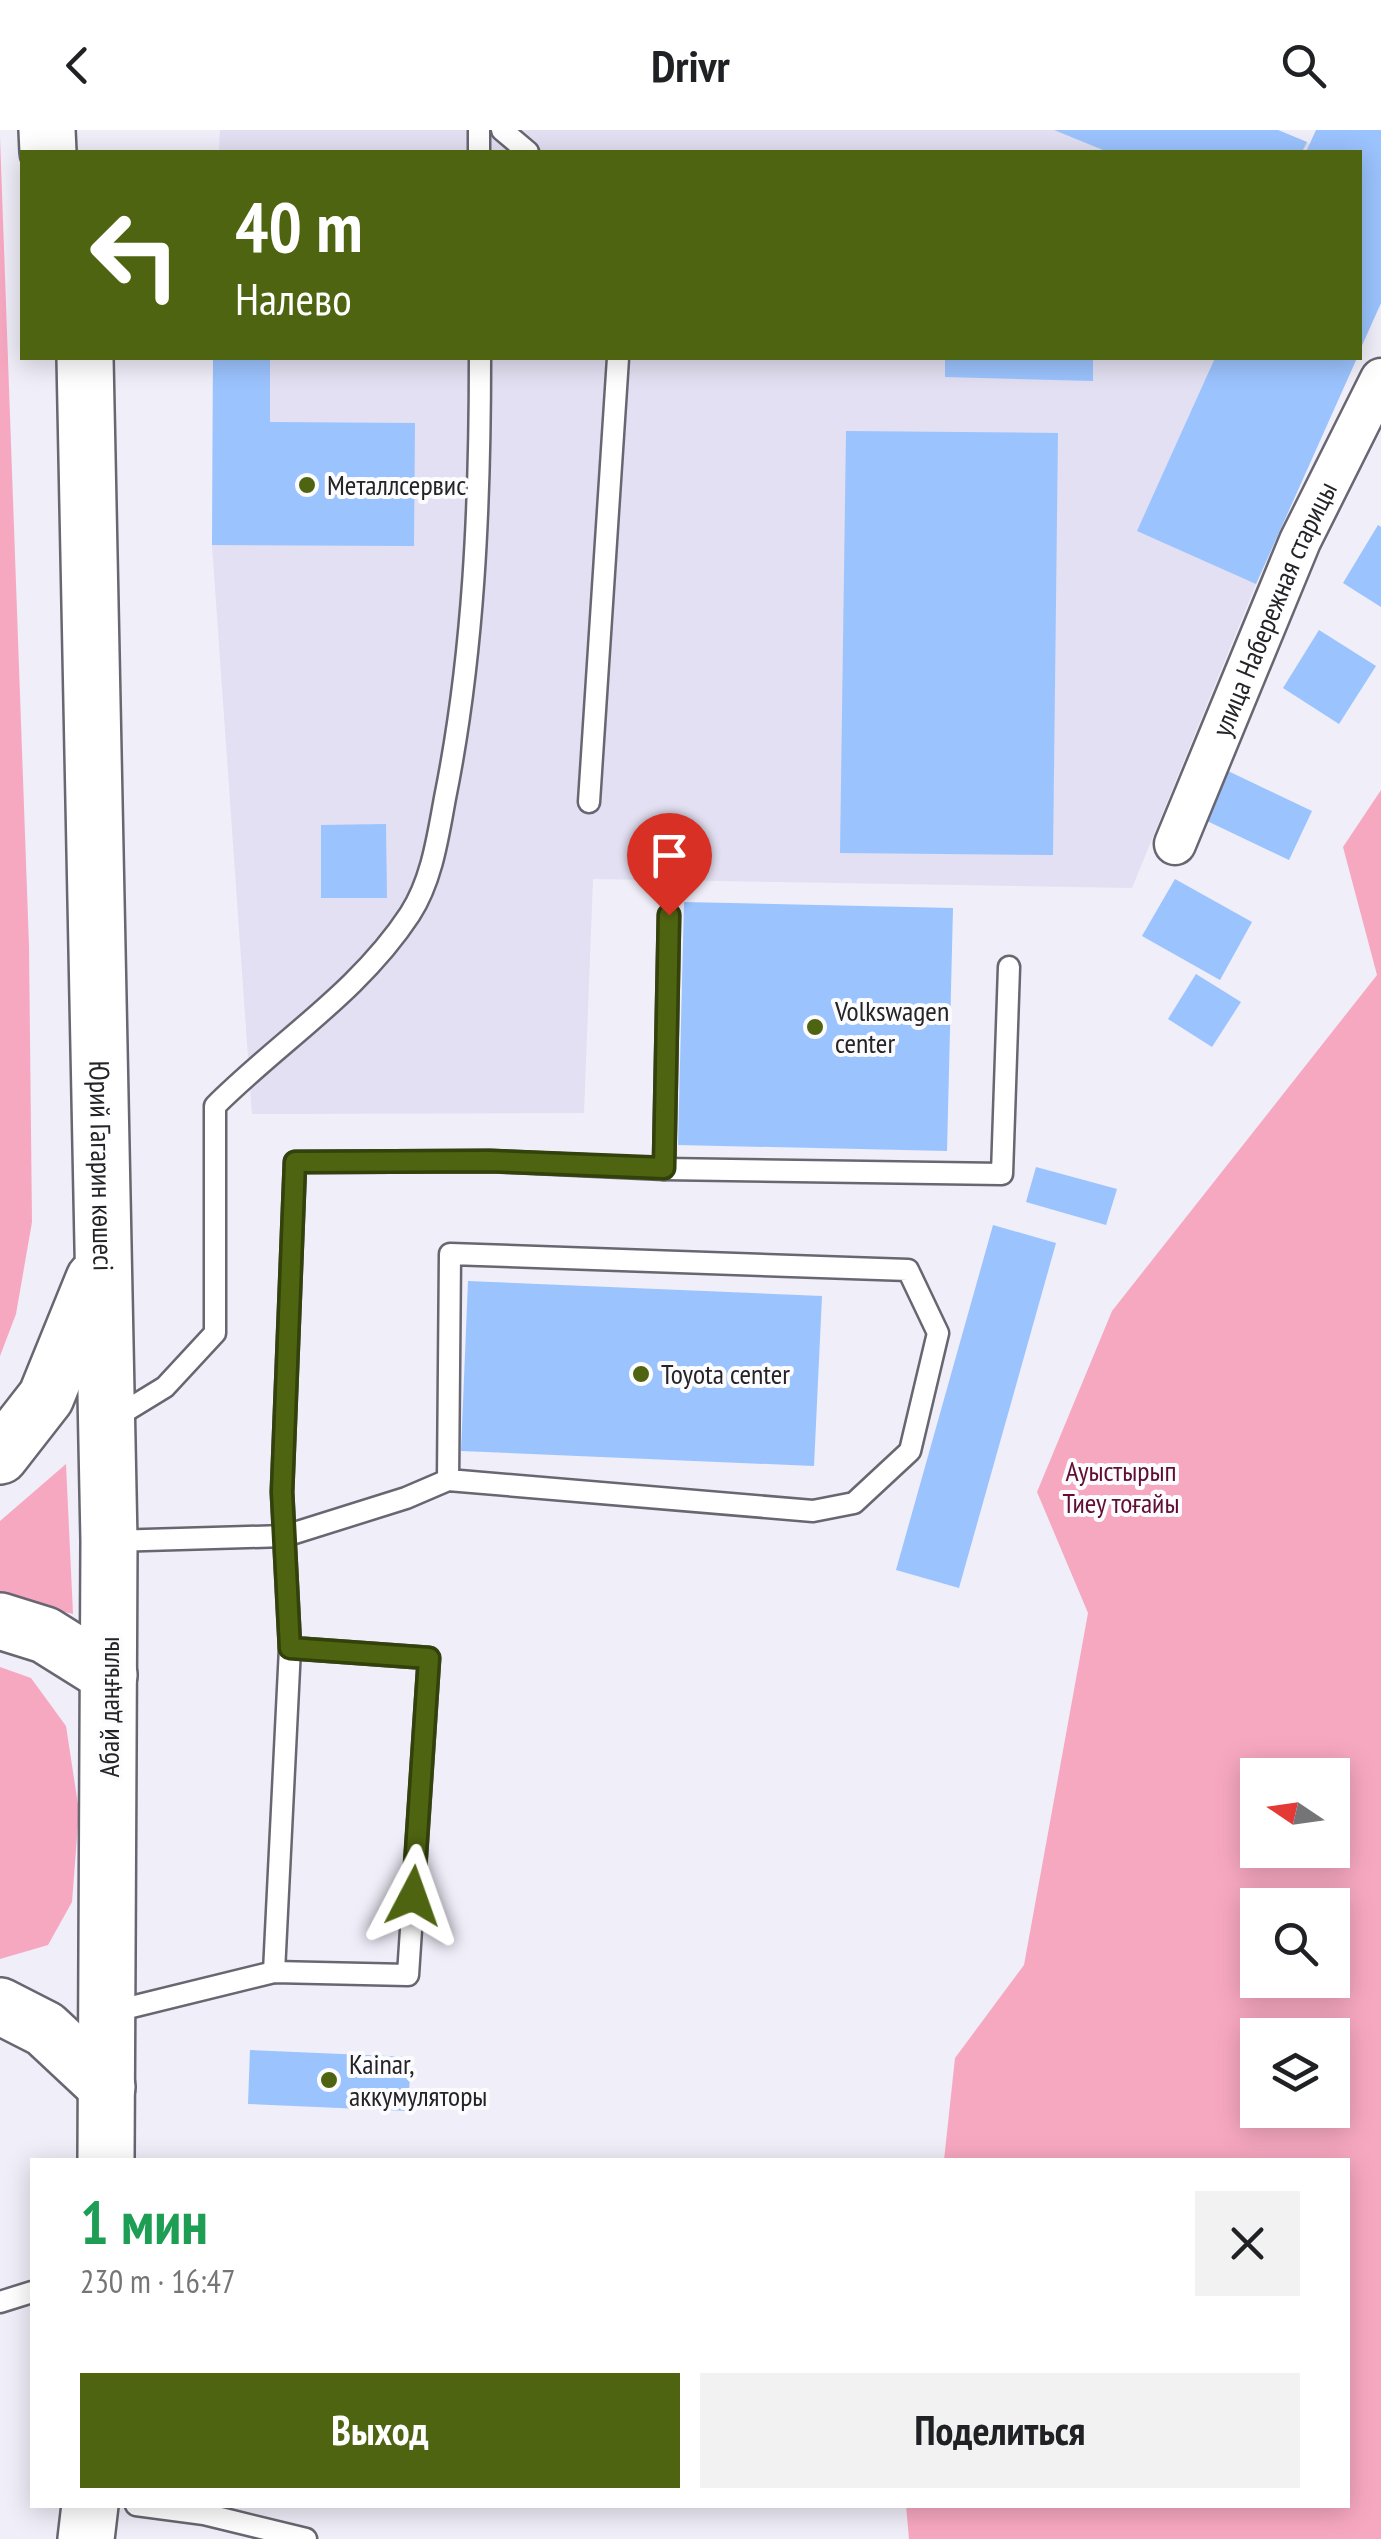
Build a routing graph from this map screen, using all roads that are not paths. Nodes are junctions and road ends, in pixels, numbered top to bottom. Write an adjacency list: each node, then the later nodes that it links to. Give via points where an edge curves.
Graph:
1 (502, 130): 2 (lane)
2 (526, 150)
3 (58, 360): 13 (main road, Юрий Гагарин көшесі)
4 (84, 360): 13 (main road, Юрий Гагарин көшесі)
5 (480, 360): 14 (lane, via 468,671 433,860 412,912 365,970 215,1106 215,1333 165,1387)
6 (618, 360): 8 (lane)
7 (1381, 380): 9 (street, улица Набережная старицы, via 1300,541)
8 (589, 802)
9 (1175, 844)
10 (669, 915): 12 (lane)
11 (1008, 968): 12 (lane, via 1002,1174)
12 (664, 1168): 17 (lane, via 295,1162)
13 (104, 1254): 14 (main road, Абай даңғылы); 15 (main road, via 46,1397)
14 (106, 1424): 18 (main road, Абай даңғылы)
15 (0, 1456)
16 (448, 1480): 16 (lane, via 450,1254 908,1270 938,1334 910,1450 854,1502 813,1511); 17 (lane)
17 (285, 1536): 18 (lane); 20 (lane)
18 (110, 1541): 21 (main road, Абай даңғылы)
19 (0, 1622): 21 (main road, via 45,1635)
20 (290, 1648): 22 (lane); 22 (lane, via 429,1658 408,1975)
21 (108, 1675): 24 (main road, Абай даңғылы)
22 (274, 1972): 24 (lane)
23 (0, 2006): 25 (main road, via 45,2030)
24 (107, 2013): 25 (main road, Абай даңғылы)
25 (107, 2087): 26 (main road, Абай даңғылы)
26 (106, 2158)
27 (30, 2293): 28 (lane)
28 (0, 2302)
29 (90, 2508): 31 (main road)
30 (159, 2508): 32 (lane)
31 (86, 2539)
32 (306, 2539)

